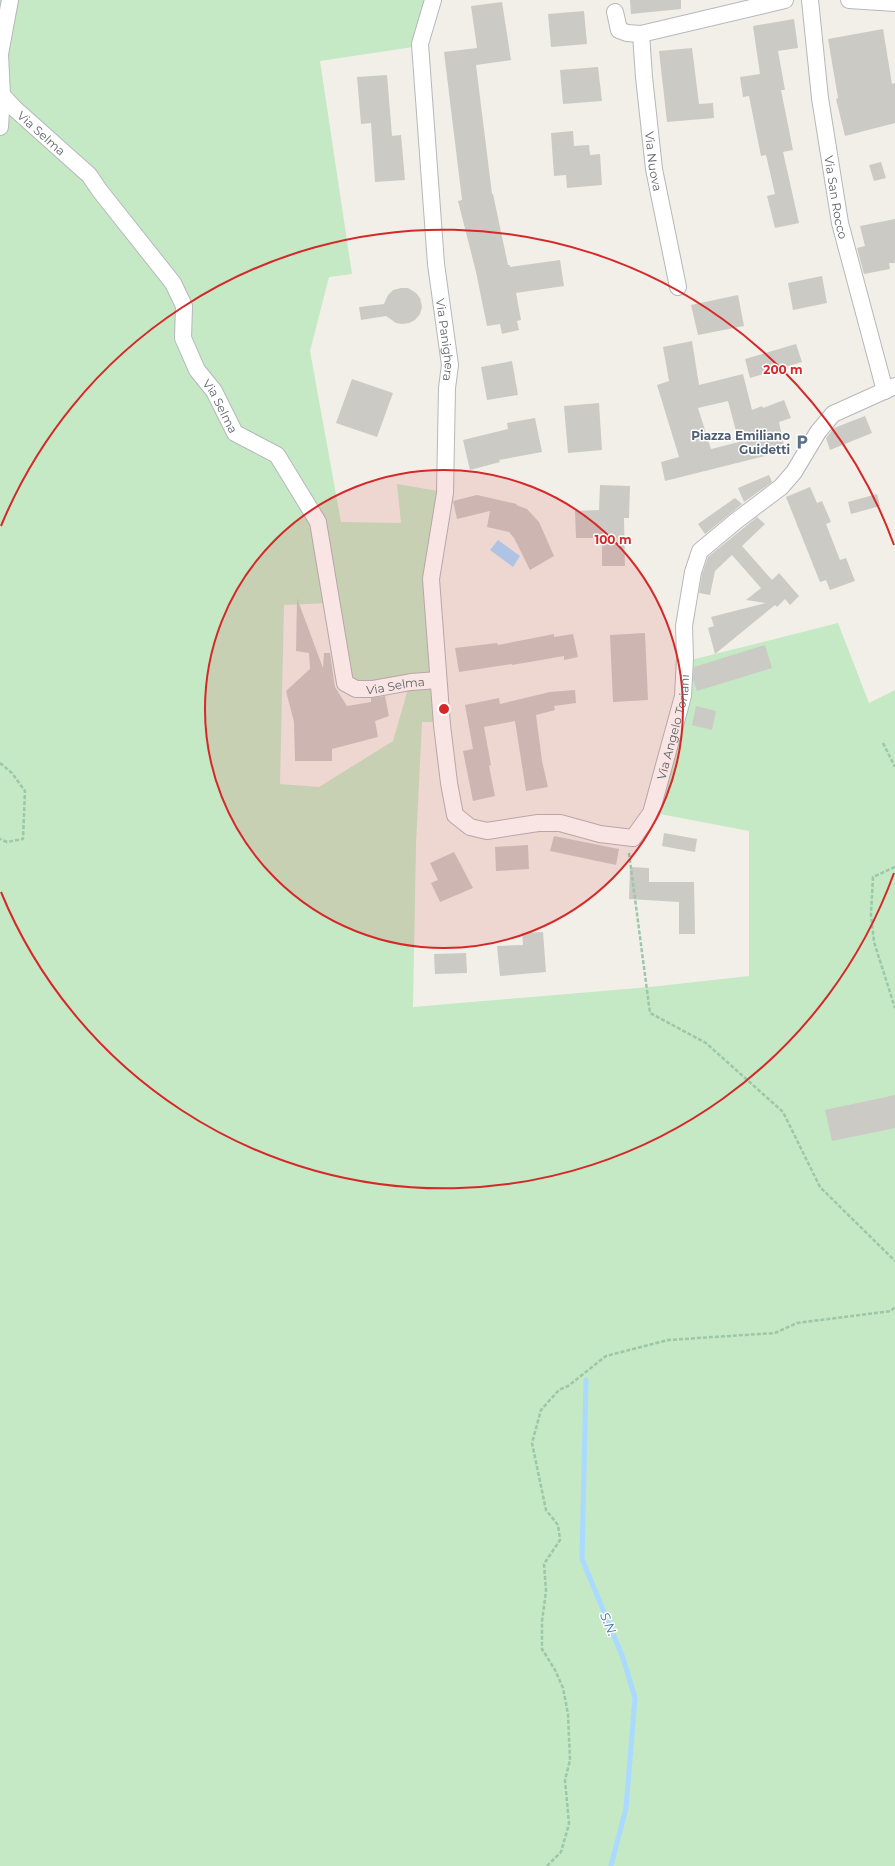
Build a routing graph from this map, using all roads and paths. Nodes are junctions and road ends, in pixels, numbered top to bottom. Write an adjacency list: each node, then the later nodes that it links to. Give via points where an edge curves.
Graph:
1 (10, 0): 9 (street, via 0,54)
2 (433, 0): 13 (street, Via Panighera, via 420,44 436,264 450,365 447,388 445,493 431,580)
3 (785, 0): 8 (street)
4 (810, 0): 12 (street, Via San Rocco, via 820,98 840,223)
5 (849, 0): 6 (street)
6 (895, 3)
7 (614, 12): 8 (street, via 619,30)
8 (641, 34): 11 (street, Via Nuova, via 654,169)
9 (2, 95): 10 (street); 13 (street, Via Selma, via 89,175 173,283 184,306 183,338 197,370 214,391 235,433 277,455 318,522 345,683 356,689 372,689)
10 (0, 127)
11 (678, 287)
12 (890, 389): 17 (street, Via Angelo Toriani, via 833,414 781,487 700,551 693,572 684,626 683,696 676,728 651,813 633,838)
13 (438, 680): 17 (street, via 455,815 470,827 487,831 538,823 560,824 600,834)
14 (883, 743): 16 (path)
15 (0, 763): 18 (path, via 12,773 25,791 23,839 7,842)
16 (895, 767)
17 (627, 837): 21 (path, via 650,1013 706,1043 783,1112 820,1187)
18 (0, 839)
19 (895, 867): 20 (path, via 873,877 871,915 874,942)
20 (895, 1008)
21 (895, 1261)
22 (895, 1307): 23 (path, via 891,1311 797,1323 775,1333 668,1340 606,1356 568,1386 559,1390 541,1410 532,1443 546,1510 558,1525 560,1540 544,1564 546,1590 542,1649 563,1688 569,1720 570,1745 566,1780 569,1824 561,1852)
23 (547, 1866)

